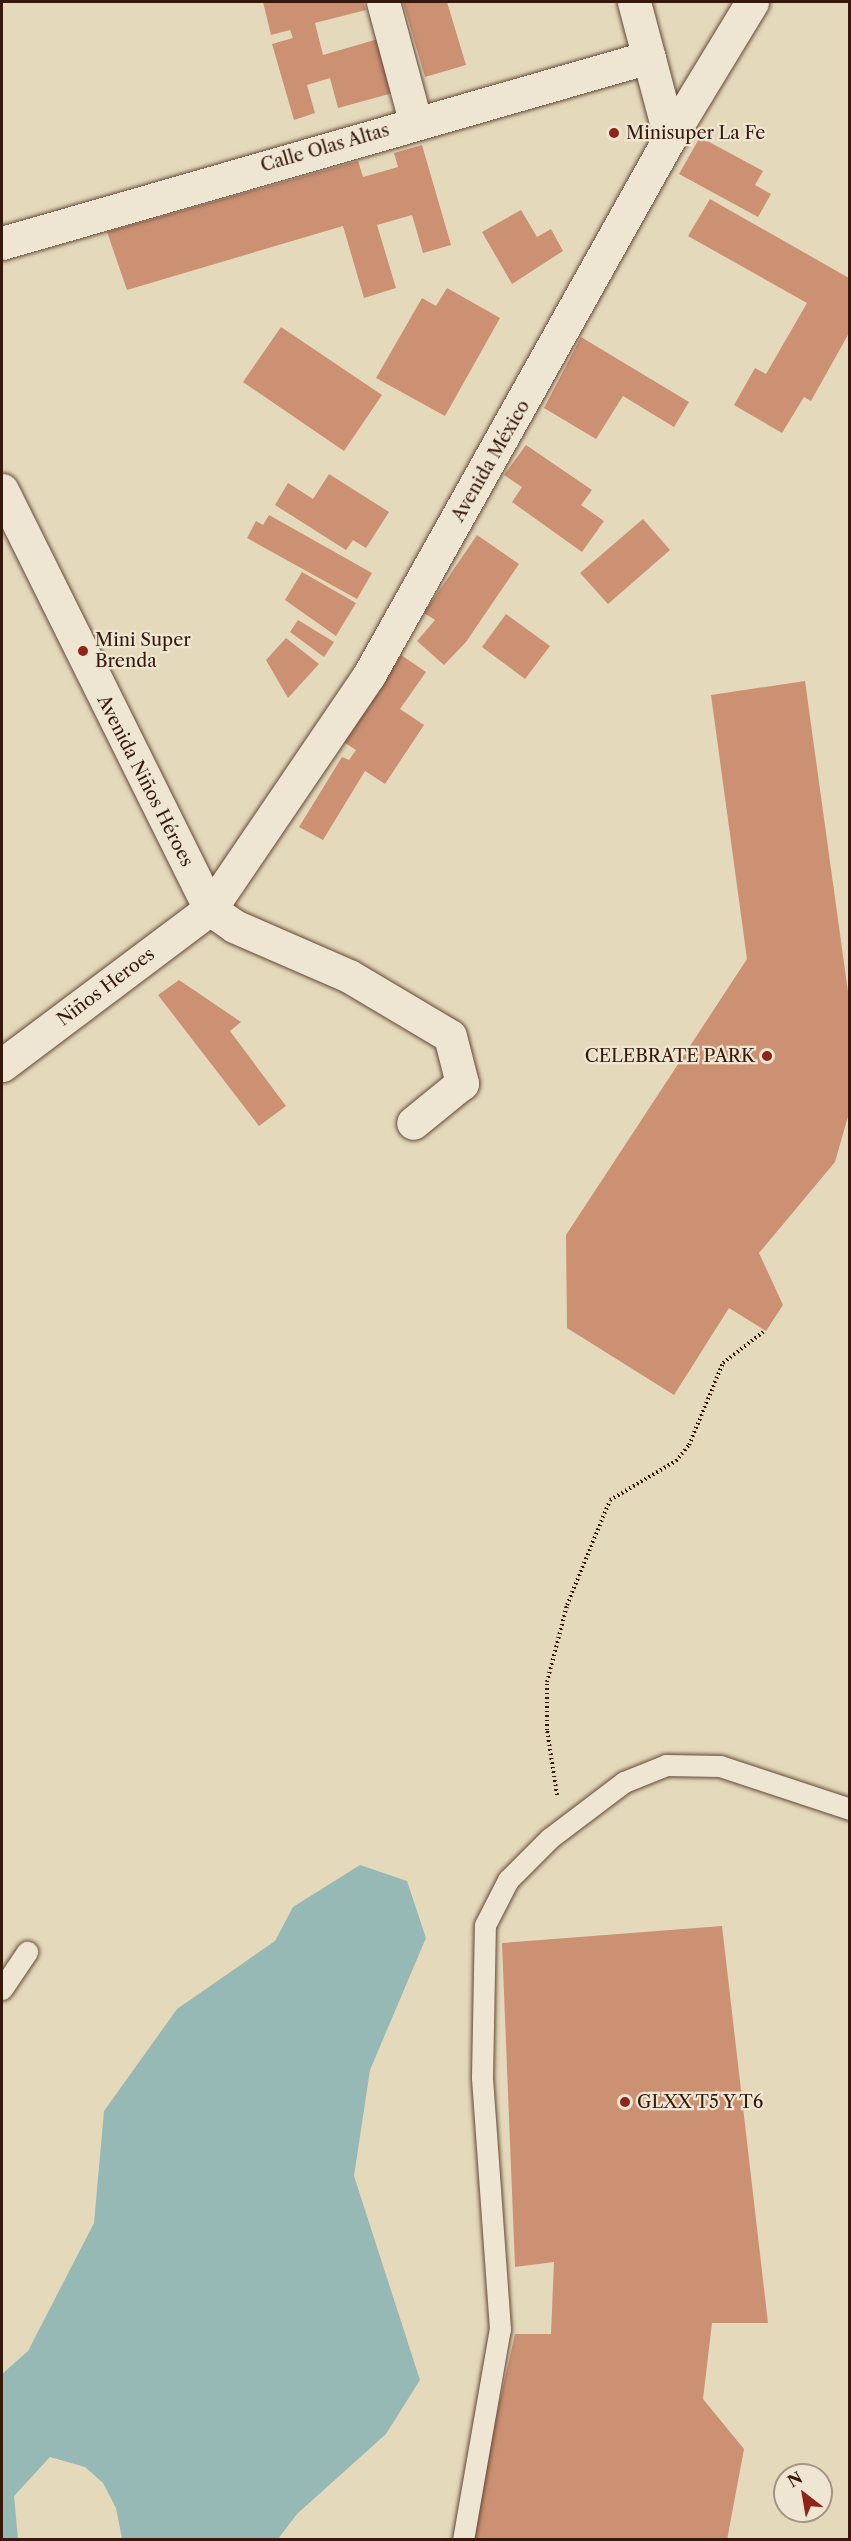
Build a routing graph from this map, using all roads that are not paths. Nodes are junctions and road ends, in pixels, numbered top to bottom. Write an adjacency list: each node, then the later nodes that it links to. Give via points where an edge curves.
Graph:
1 (383, 2): 5 (street)
2 (634, 2): 4 (street)
3 (752, 2): 6 (street, Avenida México)
4 (649, 57): 5 (street, Calle Olas Altas); 6 (street)
5 (415, 122): 7 (street, Calle Olas Altas)
6 (670, 137): 9 (street, Avenida México, via 369,675)
7 (2, 243)
8 (2, 490): 9 (street, Avenida Niños Héroes)
9 (210, 909): 10 (street, Niños Heroes); 11 (street, via 234,926 349,976 450,1036 462,1083)
10 (2, 1065)
11 (413, 1123)
12 (849, 1809): 15 (lane, via 720,1766 666,1765 624,1782 562,1828 508,1880 485,1925 482,2077 500,2329)
13 (27, 1952): 14 (lane)
14 (2, 1989)
15 (463, 2540)

